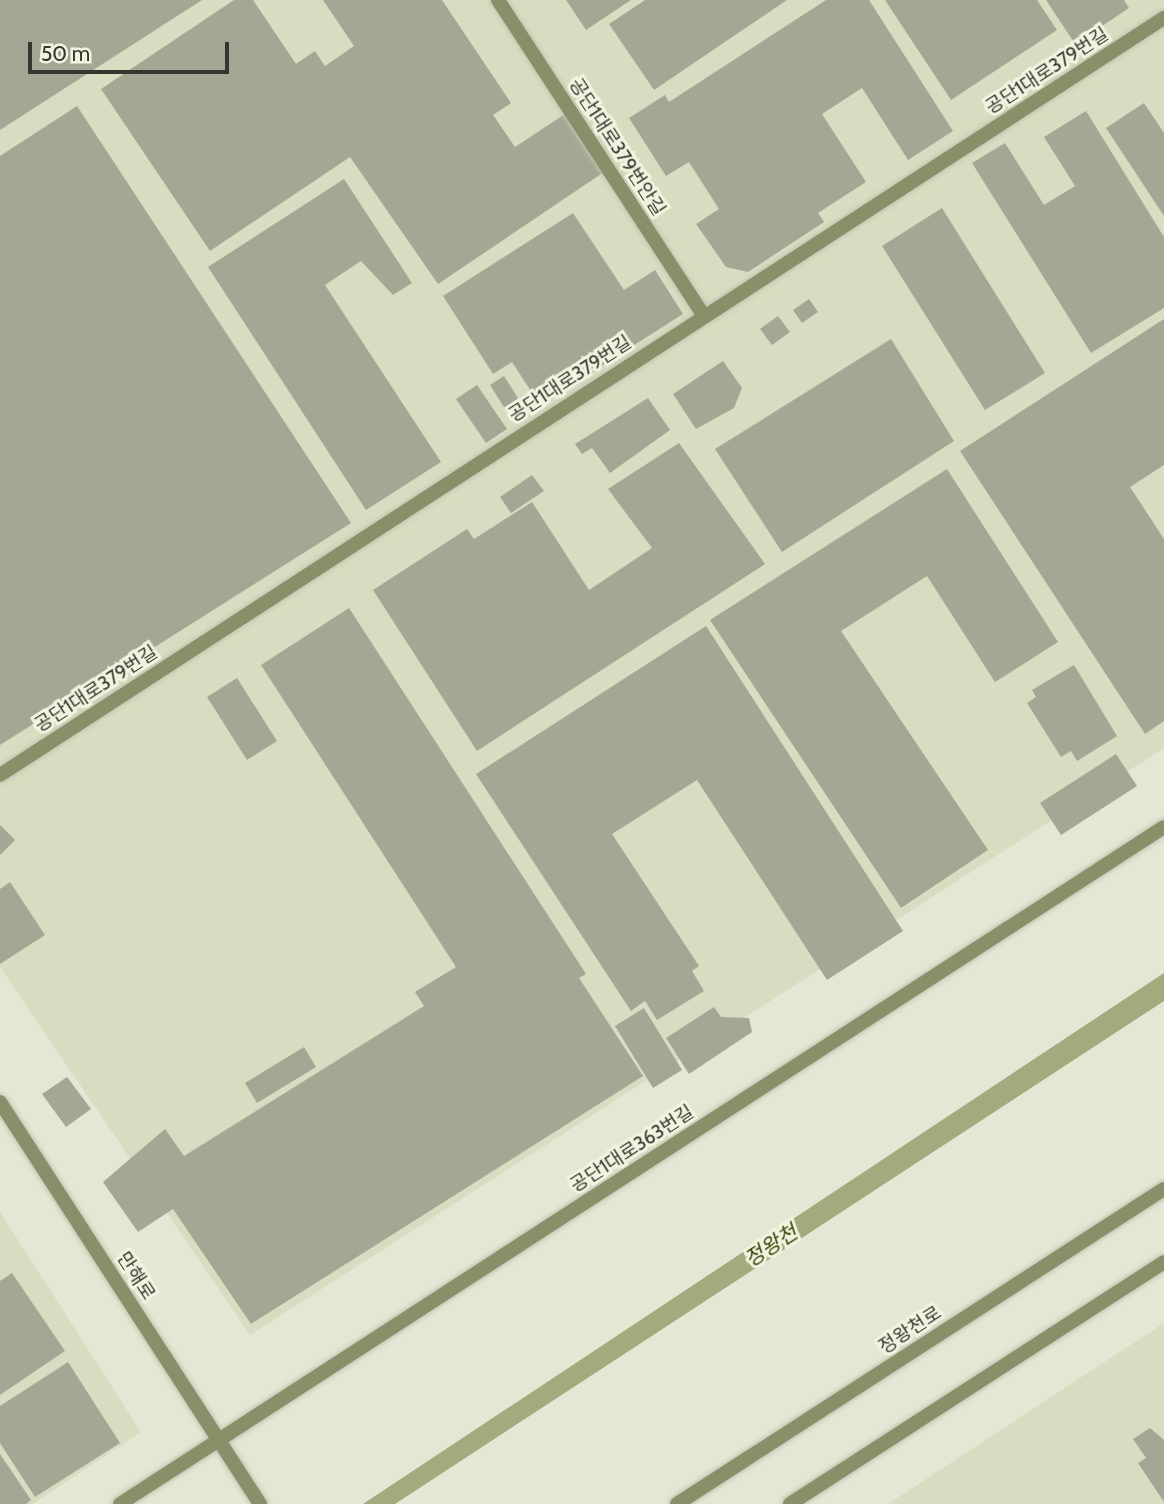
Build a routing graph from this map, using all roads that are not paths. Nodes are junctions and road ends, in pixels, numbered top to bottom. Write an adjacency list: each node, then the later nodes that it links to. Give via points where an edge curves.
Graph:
1 (498, 0): 3 (street, 공단1대로379번안길)
2 (1164, 18): 3 (street, 공단1대로379번길)
3 (704, 314): 4 (street, 공단1대로379번길)
4 (0, 775)
5 (1164, 827): 9 (street, 공단1대로363번길)
6 (0, 1102): 9 (street, 만해로)
7 (1164, 1189): 12 (street, 정왕천로)
8 (1164, 1262): 13 (street)
9 (219, 1440): 10 (street, 공단1대로363번길); 11 (street, 만해로)
10 (120, 1504)
11 (260, 1504)
12 (677, 1504)
13 (790, 1504)

